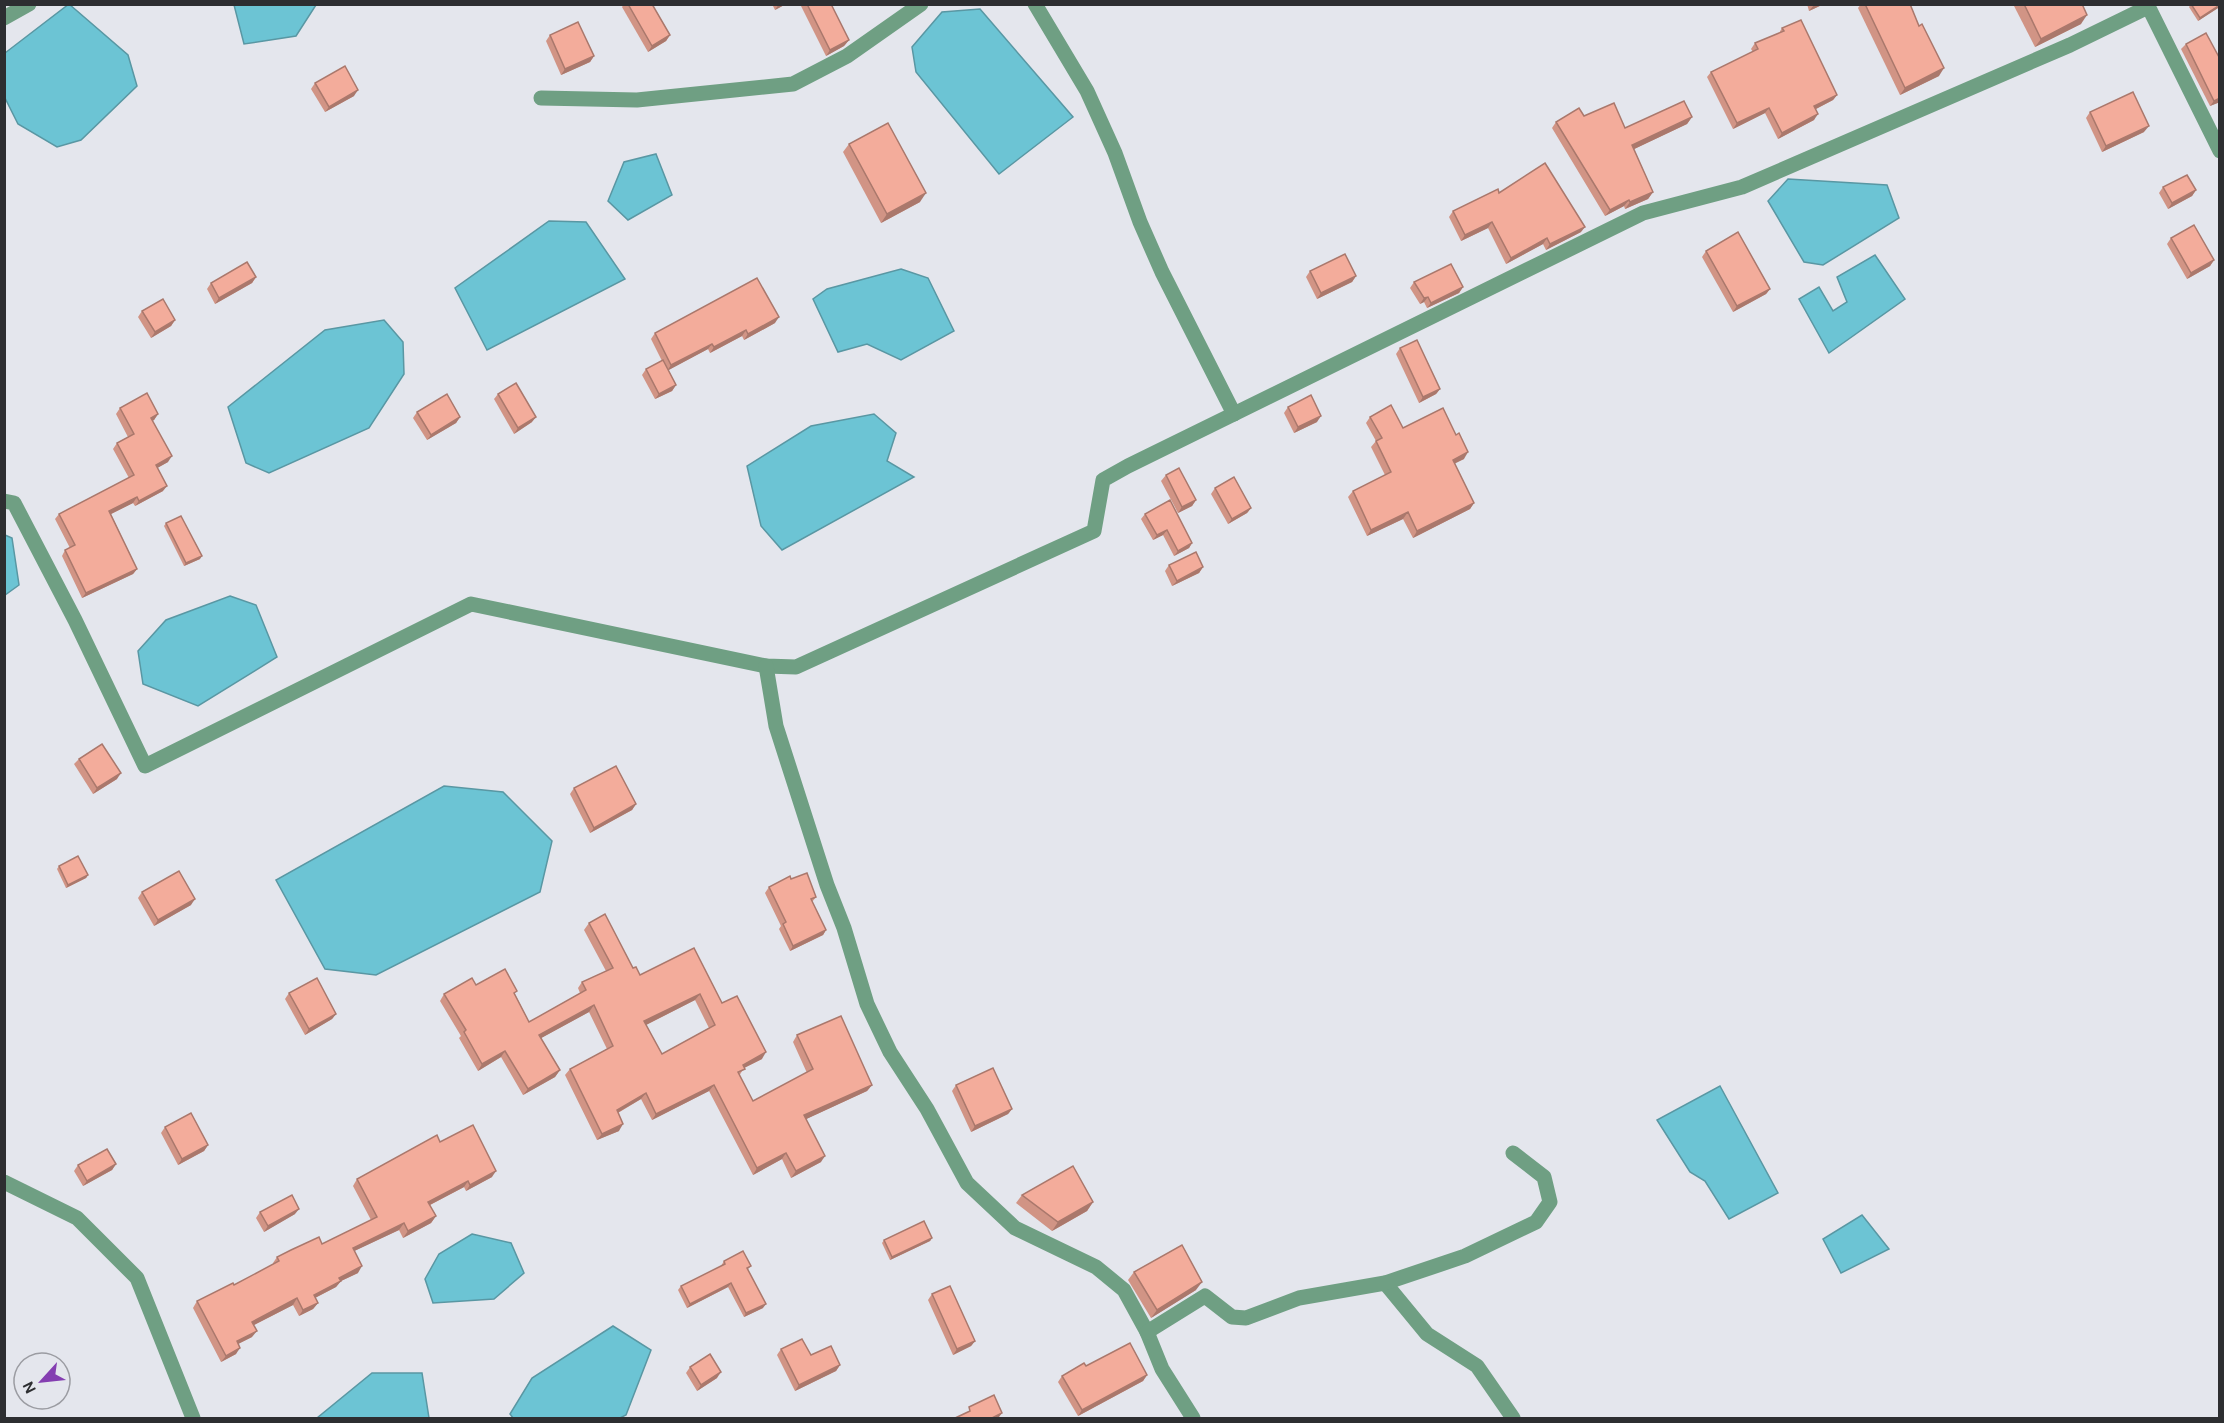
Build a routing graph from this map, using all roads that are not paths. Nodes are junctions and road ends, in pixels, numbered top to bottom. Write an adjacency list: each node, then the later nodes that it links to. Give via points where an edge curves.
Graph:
1 (29, 4): 5 (street)
2 (921, 4): 6 (street, via 847,56 793,84 637,100)
3 (1035, 4): 8 (street, via 1087,91 1162,272)
4 (2147, 6): 7 (street); 8 (street, via 2070,45 1742,187 1643,213)
5 (4, 18)
6 (541, 98)
7 (2219, 149)
8 (1234, 414): 10 (street, via 1103,480 1094,531 796,667)
9 (4, 501): 10 (street, via 14,503 145,766 471,604)
10 (766, 666): 14 (street, via 776,726 827,885 867,1004 891,1052 967,1183 1015,1228 1096,1267 1124,1290)
11 (1513, 1153): 13 (street, via 1544,1177 1550,1202 1536,1222 1465,1256)
12 (4, 1182): 15 (street, via 77,1218 137,1278)
13 (1385, 1283): 14 (street, via 1299,1298 1246,1318 1232,1317 1205,1296); 17 (street, via 1427,1334 1477,1366)
14 (1147, 1332): 16 (street, via 1162,1369)
15 (193, 1419)
16 (1193, 1419)
17 (1513, 1419)

